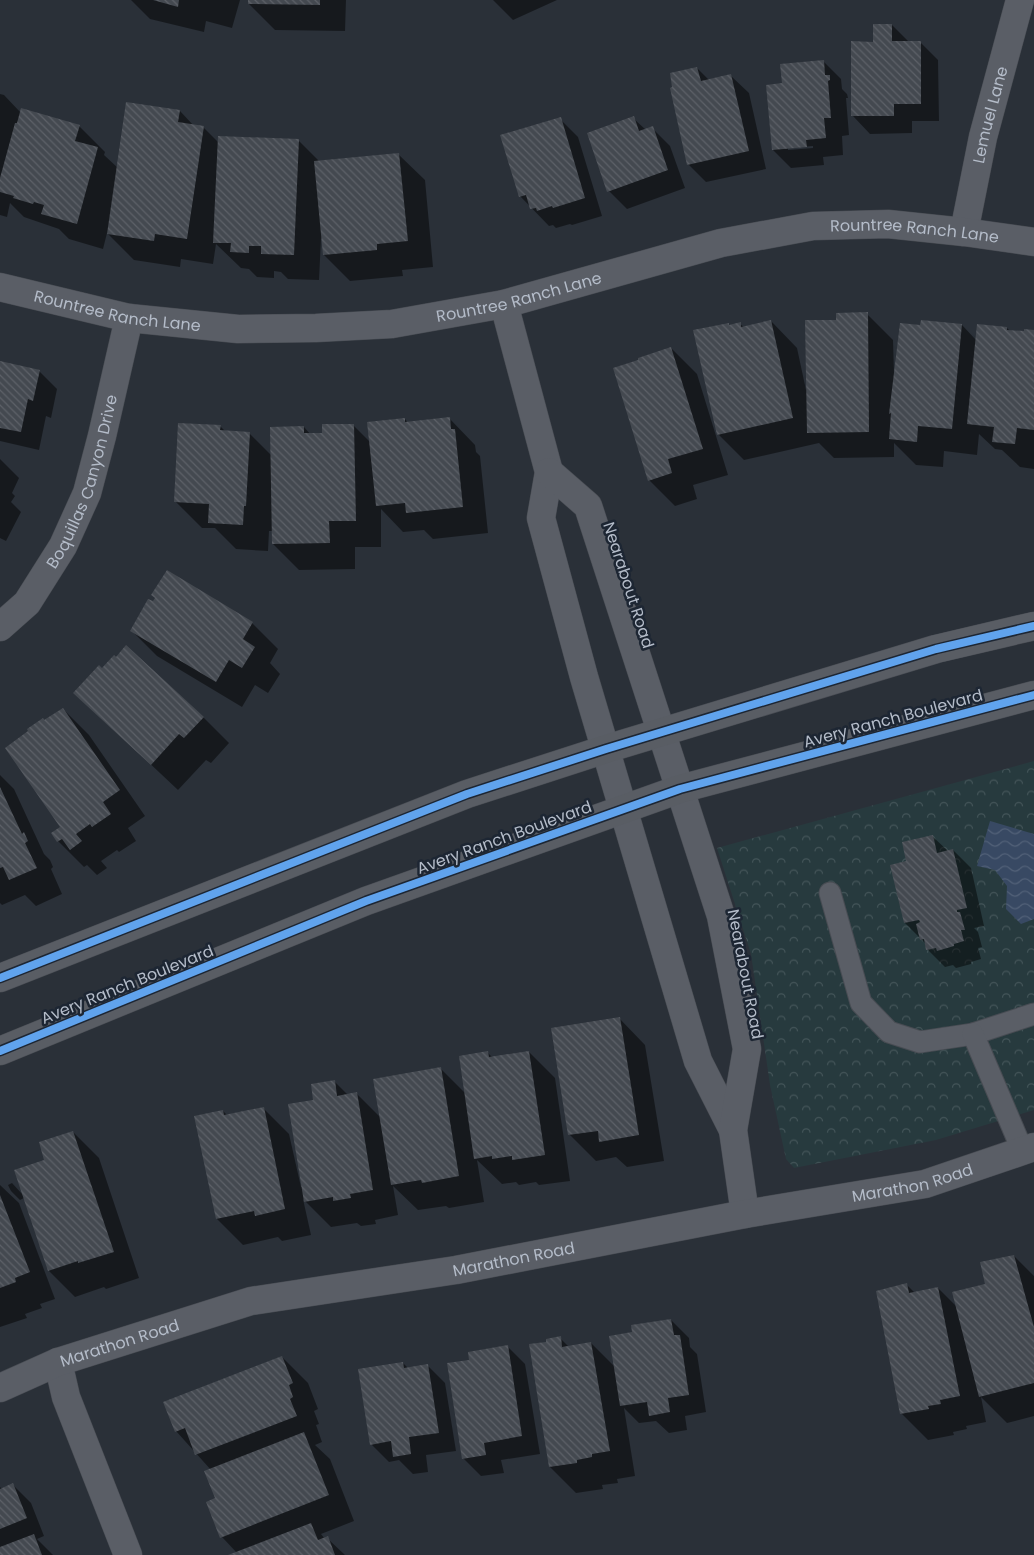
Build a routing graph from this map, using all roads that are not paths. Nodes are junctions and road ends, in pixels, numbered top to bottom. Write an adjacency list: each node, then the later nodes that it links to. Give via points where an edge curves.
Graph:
1 (1020, 0): 2 (street, Lemuel Lane, via 984,137)
2 (964, 232): 3 (street, Rountree Ranch Lane); 5 (street, Rountree Ranch Lane, via 888,224 813,226 722,243)
3 (1034, 242)
4 (0, 287): 6 (street, Rountree Ranch Lane)
5 (504, 304): 6 (street, Rountree Ranch Lane, via 392,324 316,328 238,329); 7 (street, Nearabout Road)
6 (129, 318): 9 (street, Boquillas Canyon Drive, via 86,493 63,546 27,603)
7 (549, 472): 11 (street, Nearabout Road, via 588,506); 12 (street, Nearabout Road, via 541,518)
8 (1034, 626): 11 (main road, via 936,648)
9 (0, 627)
10 (1034, 695): 13 (main road, Avery Ranch Boulevard)
11 (662, 732): 12 (main road); 13 (street, Nearabout Road)
12 (606, 748): 14 (street, Nearabout Road); 16 (main road, via 467,794)
13 (680, 789): 14 (main road, Avery Ranch Boulevard); 20 (street, Nearabout Road, via 721,916 747,1049)
14 (624, 808): 19 (main road, Avery Ranch Boulevard, via 366,901); 20 (street, Nearabout Road, via 698,1061)
15 (830, 893): 18 (lane, via 861,1003 889,1032 920,1042)
16 (0, 978)
17 (1034, 1014): 18 (lane)
18 (973, 1034): 21 (lane)
19 (0, 1051)
20 (733, 1130): 22 (street, Nearabout Road)
21 (1028, 1149): 22 (street, Marathon Road, via 924,1184)
22 (745, 1214): 23 (street, Marathon Road, via 456,1270 251,1301)
23 (58, 1362): 24 (street, Marathon Road); 25 (street, via 66,1397)
24 (0, 1388)
25 (128, 1555)

